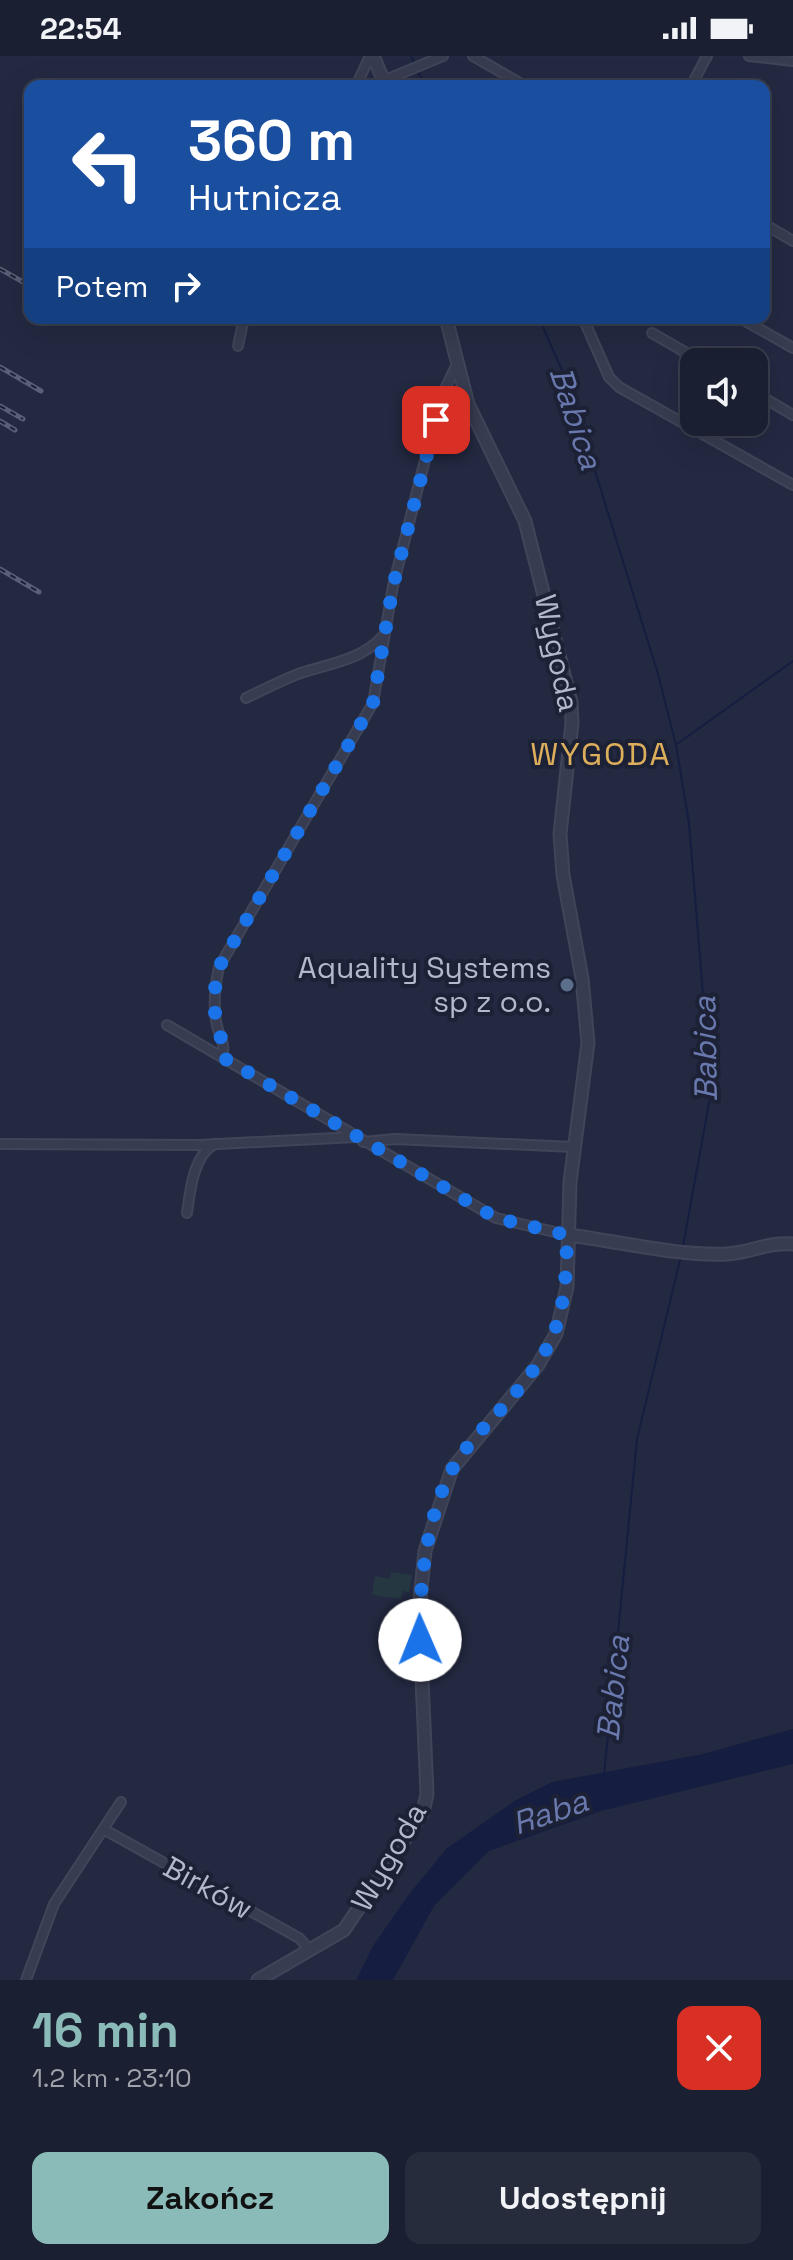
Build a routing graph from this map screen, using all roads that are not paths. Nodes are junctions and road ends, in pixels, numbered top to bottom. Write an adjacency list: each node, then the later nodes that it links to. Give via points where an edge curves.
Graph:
1 (371, 56): 7 (street); 8 (street)
2 (443, 56): 9 (street)
3 (473, 56): 10 (street)
4 (707, 56): 11 (street)
5 (749, 56): 6 (street)
6 (793, 61)
7 (359, 80)
8 (383, 80)
9 (390, 80)
10 (515, 80)
11 (694, 80)
12 (770, 228): 13 (street)
13 (793, 241)
14 (243, 324): 19 (street)
15 (447, 324): 22 (street, Wygoda)
16 (586, 324): 25 (street, via 609,377 619,387)
17 (751, 324): 20 (street)
18 (652, 333): 21 (street)
19 (238, 346)
20 (793, 348)
21 (680, 349)
22 (456, 366): 26 (street, via 441,397); 33 (street, Wygoda, via 491,458 525,521 571,702 560,834 588,1043)
23 (768, 400): 24 (street)
24 (793, 415)
25 (793, 485)
26 (383, 636): 27 (street, via 367,650); 29 (street, via 373,703 219,967 215,984)
27 (246, 698)
28 (167, 1025): 29 (street)
29 (222, 1057): 30 (street)
30 (359, 1140): 32 (street); 33 (street); 35 (street, via 496,1218)
31 (0, 1144): 32 (street)
32 (216, 1144): 34 (street, via 204,1155 191,1184)
33 (574, 1147): 35 (street, Wygoda)
34 (187, 1213)
35 (567, 1235): 36 (street, via 696,1253 730,1254 759,1245); 39 (street, Wygoda, via 567,1287 556,1334 538,1365 452,1469 425,1551 419,1609 427,1794 423,1812 344,1930)
36 (793, 1244)
37 (121, 1802): 38 (street)
38 (105, 1830): 39 (street, Birków, via 299,1938); 40 (street, via 54,1904)
39 (309, 1949): 41 (street, Wygoda)
40 (26, 1980)
41 (258, 1980)

